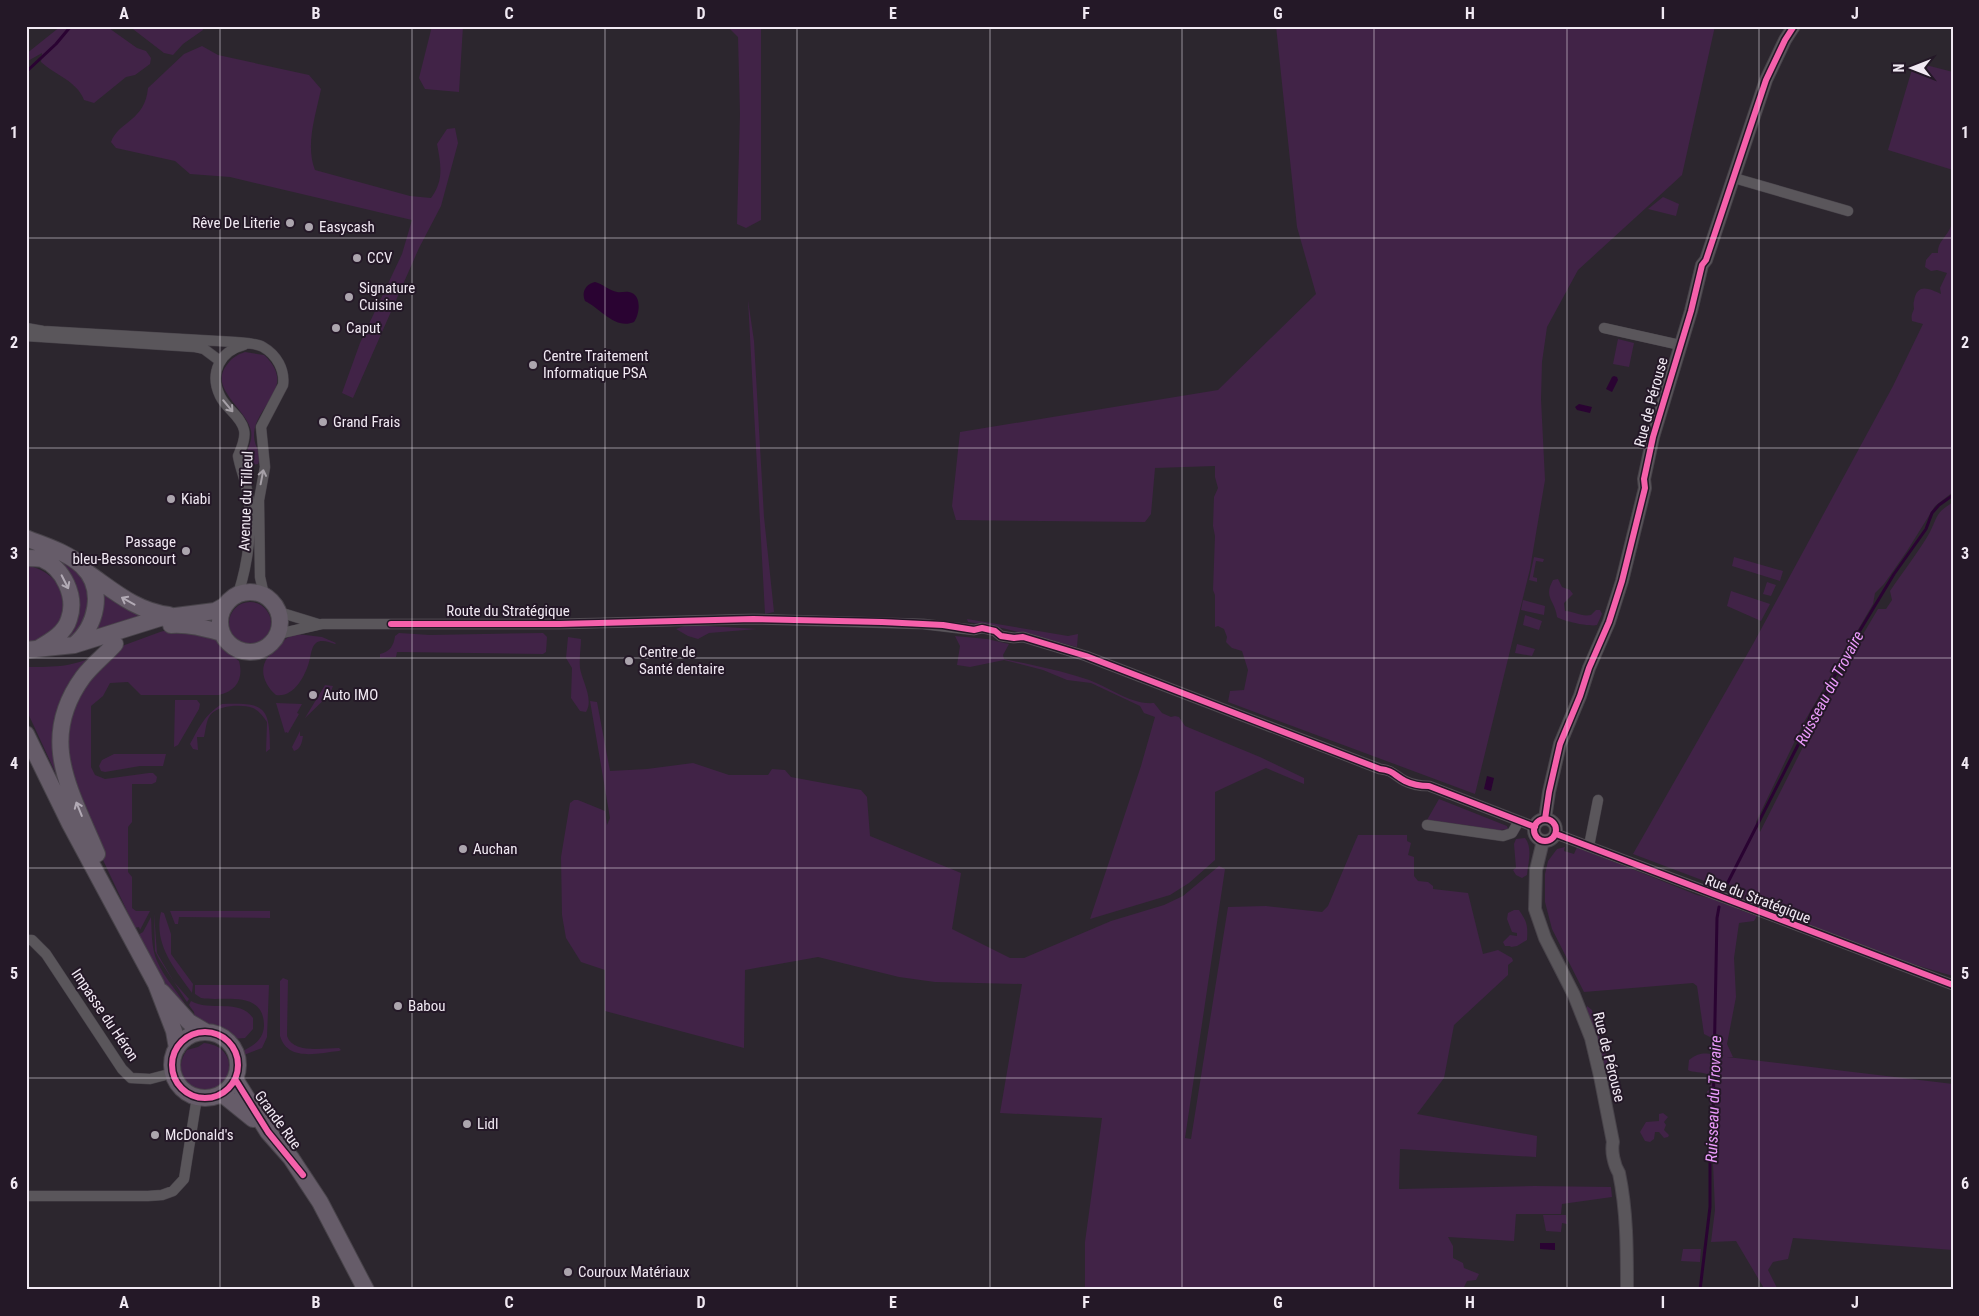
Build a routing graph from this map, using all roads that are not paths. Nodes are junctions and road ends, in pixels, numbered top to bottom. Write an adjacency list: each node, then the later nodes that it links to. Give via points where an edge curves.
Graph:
1 (1794, 26): 2 (street, Rue de Pérouse, via 1766,80)
2 (1734, 178): 3 (street); 8 (street, Rue de Pérouse, via 1702,265)
3 (1848, 211)
4 (26, 328): 7 (street, Avenue du Tilleul)
5 (1604, 328): 8 (street)
6 (26, 336): 9 (street, via 195,347 204,349)
7 (247, 344): 9 (street, via 236,347); 14 (street, Avenue du Tilleul, one-way to 7, via 260,577 259,500 264,467 261,427 284,377 280,364 263,346)
8 (1680, 345): 27 (street, Rue de Pérouse, via 1653,437 1622,581 1560,744)
9 (220, 361): 13 (street, Avenue du Tilleul, one-way to 13, via 215,376 220,396 240,420 245,432 238,456 248,492 249,526 246,562)
10 (26, 538): 12 (main road, via 72,558)
11 (26, 558): 23 (main road, one-way to 23, via 40,559 52,565 62,575 71,603 69,618 62,632)
12 (88, 573): 17 (main road, one-way to 12, via 131,604); 22 (main road, via 95,593 95,611 91,626)
13 (238, 594): 14 (main road); 15 (main road)
14 (264, 595): 16 (main road)
15 (224, 606): 17 (main road, via 215,611); 19 (main road)
16 (279, 612): 18 (street, Route du Stratégique); 20 (main road)
17 (174, 615): 22 (main road)
18 (322, 624): 20 (street, Route du Stratégique); 28 (street, Route du Stratégique, via 560,624 753,619 982,628 996,631 1001,636 1023,637 1086,656 1387,769 1417,786 1428,786)
19 (222, 633): 20 (main road, via 237,650 252,653 268,647); 21 (main road, via 188,624 166,626)
20 (278, 634)
21 (115, 644): 23 (main road, via 75,656); 35 (main road, one-way to 21, via 63,771 59,751 65,707 83,676)
22 (74, 645): 23 (main road)
23 (33, 656)
24 (26, 734): 29 (main road)
25 (26, 757): 29 (main road)
26 (1598, 800): 34 (street)
27 (1545, 819): 31 (street); 32 (street, via 1555,824)
28 (1519, 821): 30 (street, via 1512,833 1503,836); 31 (street, Route du Stratégique)
29 (70, 824): 35 (main road)
30 (1427, 825)
31 (1535, 827): 33 (street, via 1537,837)
32 (1556, 834): 33 (street, via 1552,840); 34 (street, Rue du Stratégique)
33 (1543, 841): 48 (street, Rue de Pérouse, via 1536,870 1535,909 1545,938 1580,1009 1597,1062 1624,1202)
34 (1589, 846): 38 (street, Rue du Stratégique)
35 (114, 904): 37 (main road)
36 (26, 940): 41 (street, Impasse du Héron, via 32,940 46,954 131,1078 150,1079)
37 (156, 984): 39 (main road, via 189,1022); 40 (main road)
38 (1953, 986)
39 (206, 1032): 40 (main road, via 190,1036); 42 (main road, via 221,1037 233,1047 238,1064)
40 (177, 1048): 41 (main road)
41 (173, 1073): 44 (main road, via 182,1088)
42 (235, 1079): 43 (main road); 45 (main road, Grande Rue)
43 (222, 1094): 44 (main road); 45 (main road, Grande Rue)
44 (197, 1098): 46 (street, via 184,1179 174,1191 148,1196)
45 (268, 1132): 47 (main road, Grande Rue, via 320,1202)
46 (26, 1196)
47 (366, 1290)
48 (1627, 1290)

